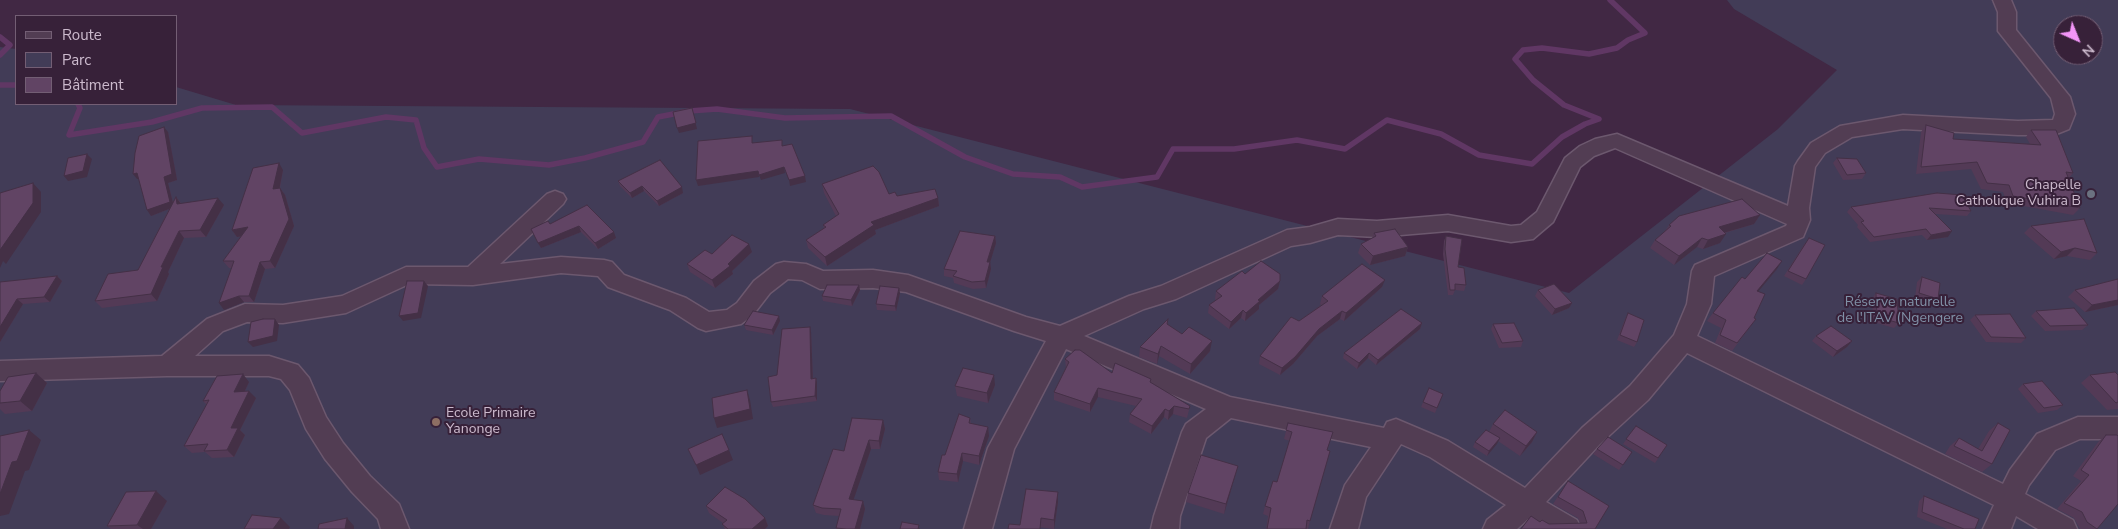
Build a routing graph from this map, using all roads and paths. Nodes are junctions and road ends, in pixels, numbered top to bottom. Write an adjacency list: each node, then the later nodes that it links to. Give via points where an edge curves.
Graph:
1 (2002, 0): 3 (street, via 2007,12 2007,31 2060,97 2065,114 2062,124 2054,128 2018,128 1903,122 1847,131 1818,148 1805,166)
2 (555, 199): 4 (street)
3 (1799, 220): 5 (street, via 1617,141 1587,151 1572,163 1545,217 1524,233 1511,234 1448,223 1377,230 1338,227 1287,238 1168,293 1137,302); 6 (street, via 1795,231 1703,271 1700,304)
4 (473, 276): 5 (street, via 561,265 604,268 616,281 678,304 706,322 733,318 745,309 762,287 784,270 806,272 820,280 873,279 908,284); 7 (street, via 406,275 346,304 283,314 245,313 215,325)
5 (1061, 336): 9 (street); 15 (street, via 1001,448)
6 (1683, 340): 12 (street); 13 (street, via 1639,393 1591,436)
7 (167, 366): 8 (street); 14 (street, via 269,366 288,372 300,385 315,422 334,451 389,512)
8 (0, 371)
9 (1227, 407): 11 (street); 16 (street, via 1195,432)
10 (2118, 428): 12 (street, via 2078,428 2046,442)
11 (1390, 440): 13 (street, via 1396,430 1439,449); 17 (street, via 1354,493)
12 (2008, 499): 20 (street); 21 (street)
13 (1527, 504): 18 (street); 19 (street)
14 (396, 529)
15 (978, 529)
16 (1165, 529)
17 (1344, 529)
18 (1497, 529)
19 (1567, 529)
20 (1997, 529)
21 (2063, 529)

